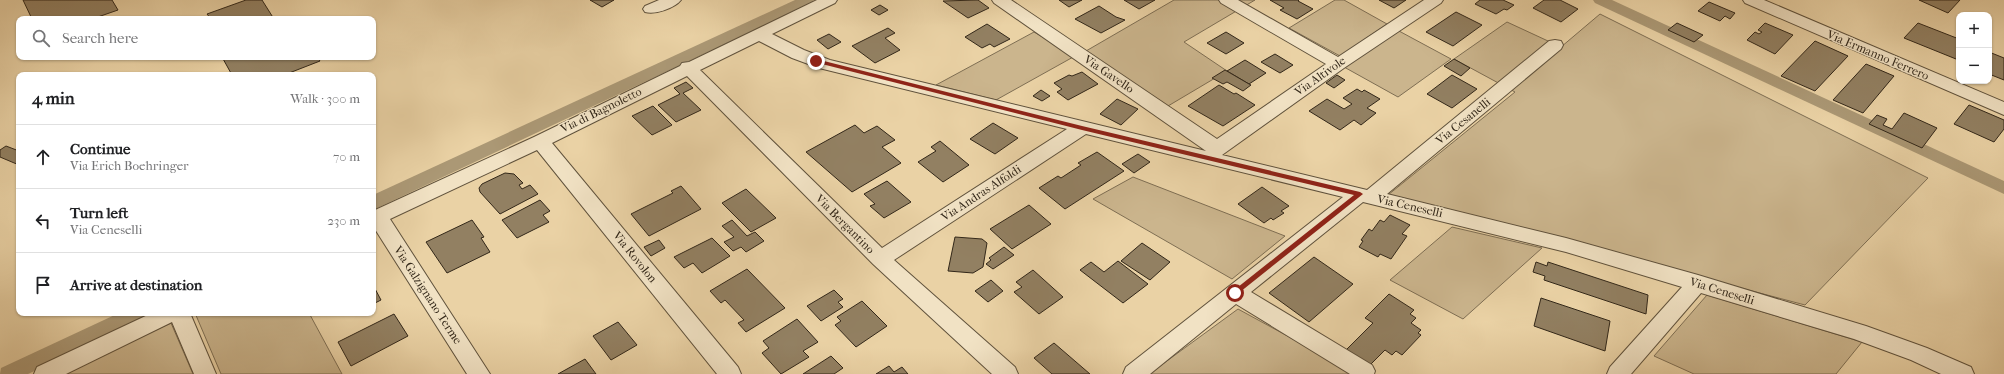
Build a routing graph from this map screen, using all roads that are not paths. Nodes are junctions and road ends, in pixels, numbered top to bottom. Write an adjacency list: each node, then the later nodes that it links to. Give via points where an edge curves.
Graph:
1 (673, 0): 7 (street)
2 (829, 0): 8 (street, Via di Bagnoletto)
3 (1000, 0): 15 (street, Via Gavello)
4 (1227, 0): 10 (street)
5 (1435, 0): 10 (street, Via Altivole)
6 (1751, 0): 12 (street, Via Ermanno Ferrero)
7 (651, 10)
8 (758, 34): 11 (street, Via di Bagnoletto); 13 (street, Via Ceneselli, via 825,64)
9 (1555, 45): 16 (street, Via Cesanelli)
10 (1338, 64): 15 (street, Via Altivole)
11 (688, 67): 14 (street, Via di Bagnoletto); 19 (street, Via Bergantino)
12 (2004, 109)
13 (1082, 128): 15 (street, Via Ceneselli); 19 (street, Via Andras Alfoldi)
14 (540, 141): 17 (street, Via di Bagnoletto); 28 (street, Via Rovolon)
15 (1214, 153): 16 (street, Via Ceneselli)
16 (1365, 195): 20 (street, Via Ceneselli, via 1524,234); 21 (street, Via Cesanelli)
17 (376, 218)
18 (376, 220): 27 (street, Via Galzignano Terme)
19 (880, 259): 29 (street, Via Bergantino)
20 (1698, 283): 31 (street); 32 (street, Via Ceneselli, via 1883,340)
21 (1235, 293): 24 (street); 30 (street, Via Cesanelli)
22 (166, 316): 25 (street)
23 (180, 316): 26 (street)
24 (1364, 371)
25 (45, 374)
26 (205, 374)
27 (479, 374)
28 (730, 374)
29 (1007, 374)
30 (1134, 374)
31 (1618, 374)
32 (1963, 374)

